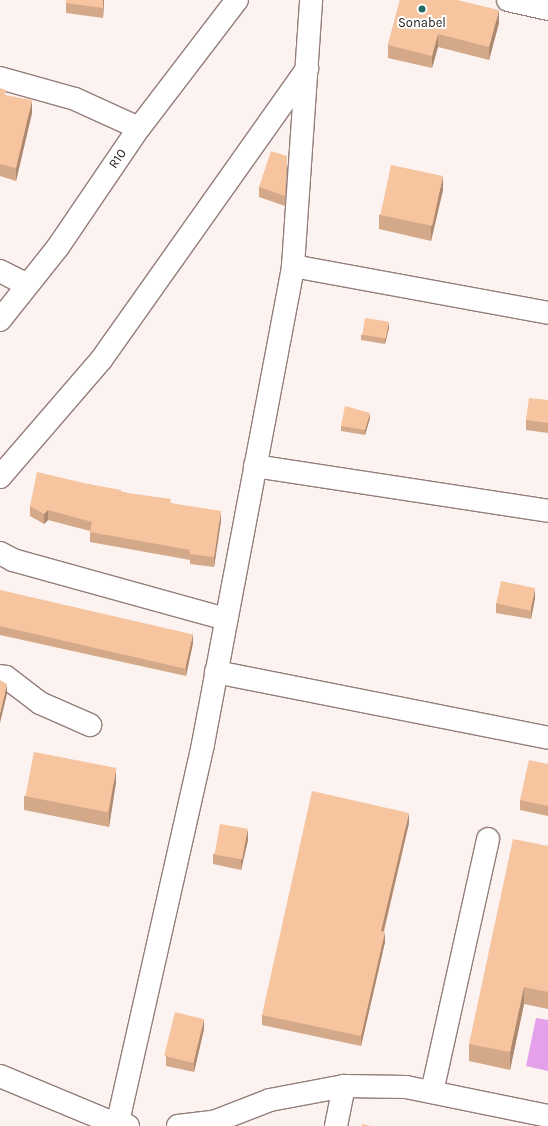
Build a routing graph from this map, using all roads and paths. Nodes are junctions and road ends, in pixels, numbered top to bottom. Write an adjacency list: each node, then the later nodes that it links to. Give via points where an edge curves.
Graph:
1 (237, 0): 7 (street, R10)
2 (311, 0): 5 (street)
3 (508, 0): 4 (street)
4 (548, 9)
5 (307, 69): 8 (street); 14 (street, via 101,360)
6 (0, 78): 7 (street, via 75,99)
7 (139, 128): 10 (street, R10, via 58,247)
8 (293, 266): 11 (street); 13 (street)
9 (0, 271): 10 (street)
10 (27, 285): 12 (street, R10)
11 (548, 313)
12 (0, 320)
13 (255, 466): 15 (street); 17 (street)
14 (2, 469)
15 (548, 511)
16 (0, 554): 17 (street, via 20,562)
17 (226, 619): 18 (street)
18 (216, 672): 21 (street); 27 (street, via 203,744)
19 (0, 676): 20 (street, via 6,677 40,703)
20 (90, 725)
21 (548, 738)
22 (488, 838): 25 (street)
23 (0, 1076): 27 (street)
24 (344, 1086): 25 (street, via 406,1087); 28 (street, via 270,1100 216,1121); 29 (street)
25 (432, 1092): 26 (street)
26 (548, 1116)
27 (121, 1126)
28 (178, 1126)
29 (336, 1126)

